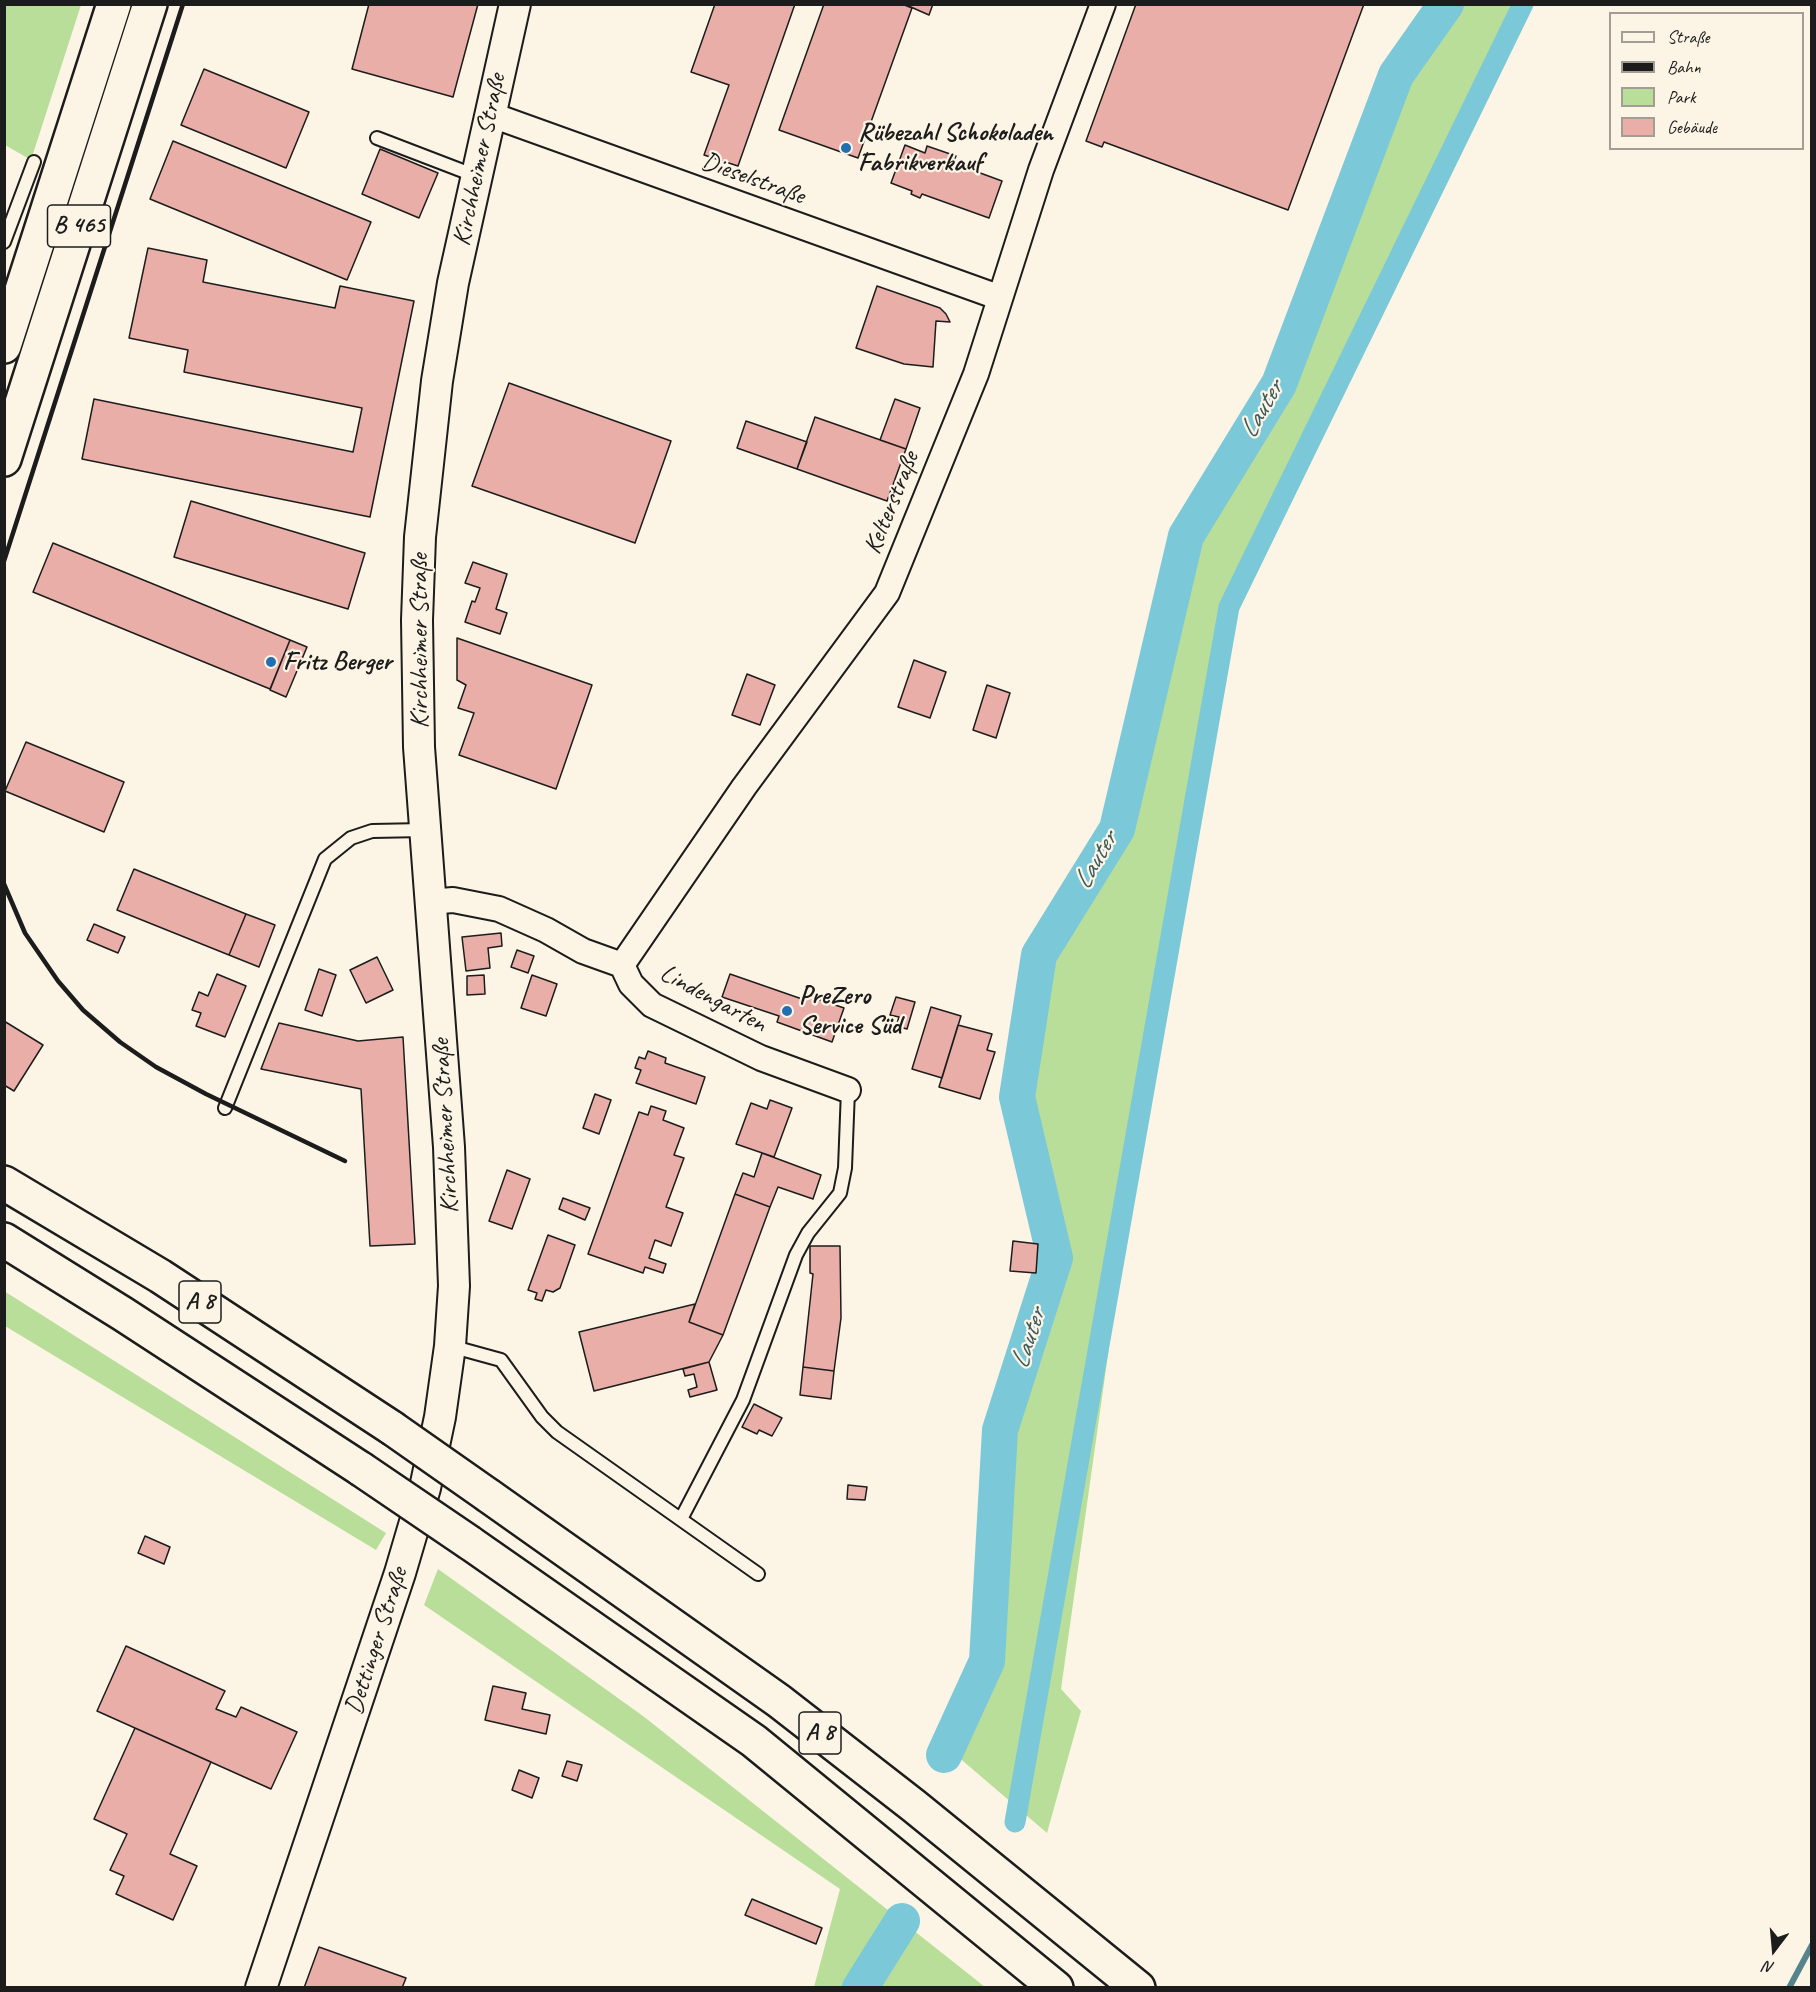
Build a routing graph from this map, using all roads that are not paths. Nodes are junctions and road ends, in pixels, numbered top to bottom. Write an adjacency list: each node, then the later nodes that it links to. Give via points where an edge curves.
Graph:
1 (114, 4): 11 (main road, B 465)
2 (150, 4): 12 (main road, B 465)
3 (515, 4): 5 (street, Kirchheimer Straße)
4 (1103, 4): 10 (street, Kelterstraße)
5 (489, 114): 8 (street, Kirchheimer Straße); 10 (street, Dieselstraße)
6 (377, 138): 8 (lane)
7 (34, 162): 9 (lane)
8 (476, 176): 13 (street, Kirchheimer Straße, via 437,381 420,537 417,620)
9 (4, 242)
10 (998, 297): 15 (street, Kelterstraße, via 976,374 887,592 744,787)
11 (4, 346)
12 (6, 450)
13 (424, 830): 14 (street, Kirchheimer Straße); 17 (lane, via 372,831 351,838 325,859)
14 (429, 902): 15 (street, Lindengarten, via 453,900 499,909 583,951); 20 (street, Kirchheimer Straße, via 443,1049)
15 (622, 965): 16 (street, Lindengarten, via 631,984 652,1005 761,1058)
16 (848, 1090): 22 (lane, via 845,1168 840,1193 796,1255 743,1400)
17 (225, 1108)
18 (4, 1183): 26 (main road, A 8, bridge, via 160,1276 392,1428 779,1701)
19 (4, 1240): 25 (main road, A 8, bridge, via 361,1469 754,1741)
20 (454, 1286): 21 (street, Dettinger Straße)
21 (450, 1346): 22 (lane, via 501,1360 557,1432); 24 (street, Dettinger Straße, via 425,1488)
22 (681, 1519): 23 (lane)
23 (758, 1574)
24 (261, 1988)
25 (1056, 1988)
26 (1138, 1988)

